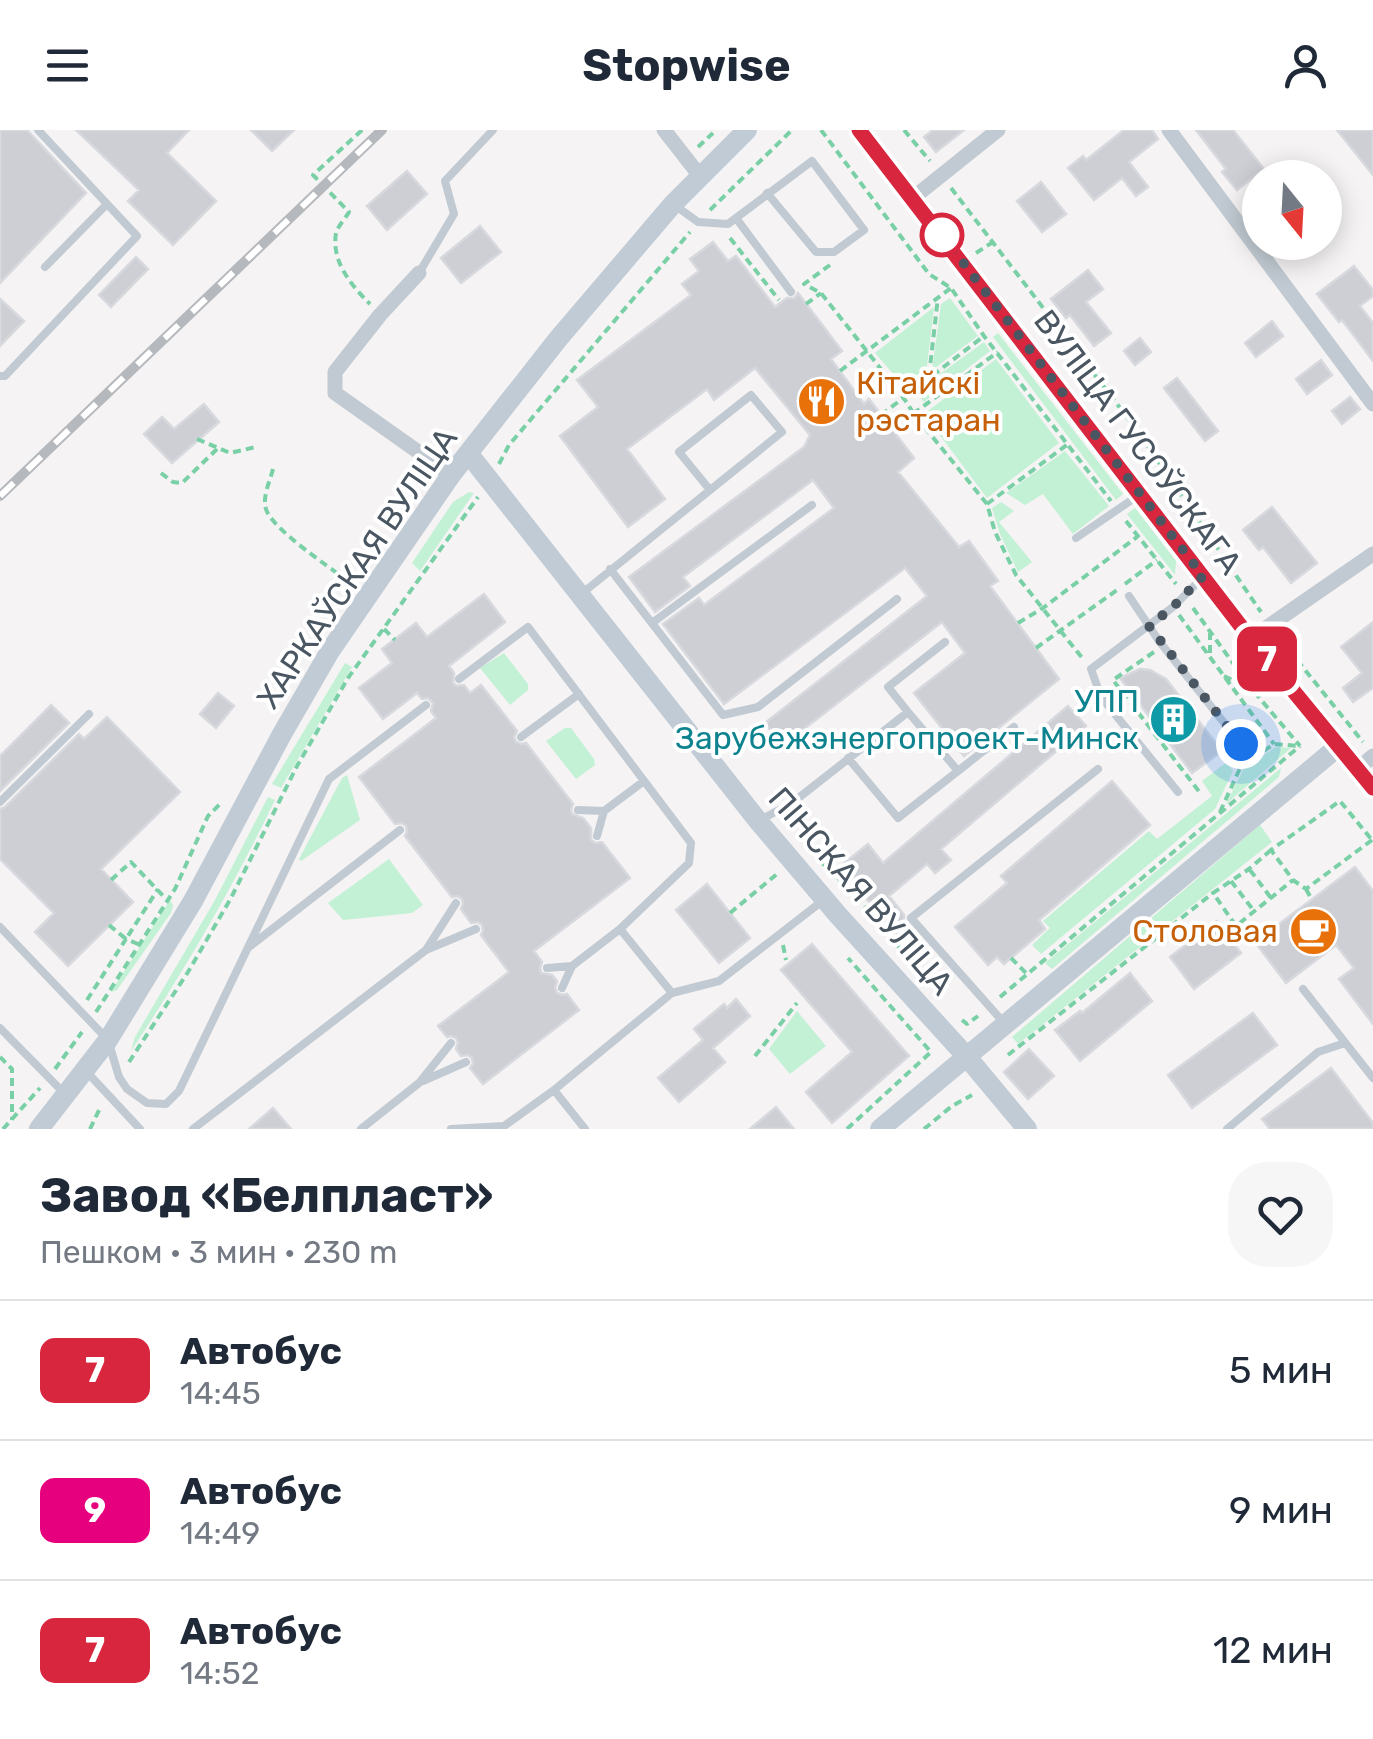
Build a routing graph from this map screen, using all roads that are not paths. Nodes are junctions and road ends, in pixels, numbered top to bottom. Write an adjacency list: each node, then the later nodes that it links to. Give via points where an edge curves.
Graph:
1 (38, 130): 11 (lane)
2 (493, 130): 15 (lane, via 444,182 454,214)
3 (664, 130): 8 (street)
4 (747, 130): 8 (main road, ХАРКАЎСКАЯ ВУЛІЦА)
5 (859, 130): 10 (main road, ВУЛІЦА ГУСОЎСКАГА)
6 (998, 130): 10 (street)
7 (1169, 130): 18 (street)
8 (700, 176): 12 (main road, ХАРКАЎСКАЯ ВУЛІЦА)
9 (768, 194): 9 (lane, via 812,160 864,230 834,252 816,252); 13 (lane)
10 (913, 198): 22 (main road, ВУЛІЦА ГУСОЎСКАГА)
11 (107, 204): 14 (lane); 17 (lane, via 138,236)
12 (673, 204): 13 (lane, via 698,222 728,224); 19 (main road, ХАРКАЎСКАЯ ВУЛІЦА)
13 (736, 218): 16 (lane)
14 (45, 267)
15 (418, 273): 20 (street, via 335,372 335,393)
16 (791, 292)
17 (0, 376)
18 (1373, 404)
19 (468, 453): 20 (main road, ХАРКАЎСКАЯ ВУЛІЦА); 28 (main road, ПІНСКАЯ ВУЛІЦА)
20 (451, 475): 71 (main road, ХАРКАЎСКАЯ ВУЛІЦА, via 330,651 193,902)
21 (710, 490): 21 (lane, via 782,432 751,394 679,452); 26 (lane)
22 (1140, 494): 24 (lane); 27 (main road, ВУЛІЦА ГУСОЎСКАГА)
23 (812, 504): 31 (lane)
24 (1076, 538)
25 (1373, 554): 33 (street)
26 (610, 568): 28 (lane); 31 (lane)
27 (1203, 576): 32 (lane); 33 (main road, ВУЛІЦА ГУСОЎСКАГА)
28 (580, 595): 54 (main road, ПІНСКАЯ ВУЛІЦА)
29 (1128, 596): 32 (lane)
30 (897, 599): 31 (lane, via 758,707 722,714)
31 (652, 623)
32 (1149, 626): 42 (lane); 50 (lane, via 1090,669 1101,697)
33 (1250, 638): 43 (main road, ВУЛІЦА ГУСОЎСКАГА)
34 (945, 642): 38 (lane, via 888,687)
35 (459, 679): 36 (lane, via 528,627)
36 (579, 694): 41 (lane); 48 (lane)
37 (426, 704): 62 (lane, via 329,779)
38 (908, 712): 44 (lane); 47 (lane)
39 (89, 714): 51 (lane)
40 (1014, 727): 47 (lane)
41 (521, 737)
42 (1241, 744)
43 (1339, 746): 45 (main road, ВУЛІЦА ГУСОЎСКАГА); 69 (main road)
44 (848, 758): 47 (lane, via 898,818); 54 (lane)
45 (1366, 762): 49 (main road, ВУЛІЦА ГУСОЎСКАГА)
46 (1098, 769): 69 (lane, via 911,918)
47 (958, 772)
48 (644, 780): 53 (lane); 60 (lane, via 692,843 689,863)
49 (1373, 788)
50 (1178, 792)
51 (0, 802)
52 (578, 810): 53 (lane)
53 (604, 811): 56 (lane)
54 (758, 822): 57 (main road, ПІНСКАЯ ВУЛІЦА)
55 (400, 830): 62 (lane)
56 (598, 836)
57 (825, 899): 68 (lane, via 719,981); 74 (main road, ПІНСКАЯ ВУЛІЦА)
58 (456, 902): 63 (lane)
59 (0, 927): 71 (lane)
60 (620, 929): 64 (lane); 68 (lane)
61 (476, 930): 63 (lane)
62 (248, 948): 71 (lane, via 166,1104 148,1103 127,1089)
63 (426, 950): 84 (lane)
64 (572, 966): 65 (lane); 66 (lane)
65 (546, 968)
66 (562, 988)
67 (1303, 990): 73 (lane)
68 (672, 993): 79 (lane)
69 (1005, 1024): 74 (main road)
70 (0, 1028): 80 (lane)
71 (108, 1040): 76 (main road, ХАРКАЎСКАЯ ВУЛІЦА)
72 (451, 1043): 78 (lane)
73 (1345, 1043): 77 (lane); 90 (lane, via 1318,1052)
74 (967, 1057): 88 (main road); 89 (main road, ПІНСКАЯ ВУЛІЦА)
75 (466, 1062): 78 (lane)
76 (85, 1070): 80 (main road, ХАРКАЎСКАЯ ВУЛІЦА); 83 (lane)
77 (1373, 1078)
78 (419, 1083): 85 (lane)
79 (554, 1090): 81 (lane); 87 (lane)
80 (66, 1095): 82 (main road, ХАРКАЎСКАЯ ВУЛІЦА)
81 (502, 1128): 86 (lane)
82 (40, 1129)
83 (140, 1129)
84 (193, 1129)
85 (361, 1129)
86 (451, 1129)
87 (585, 1129)
88 (880, 1129)
89 (1027, 1129)
90 (1227, 1129)

